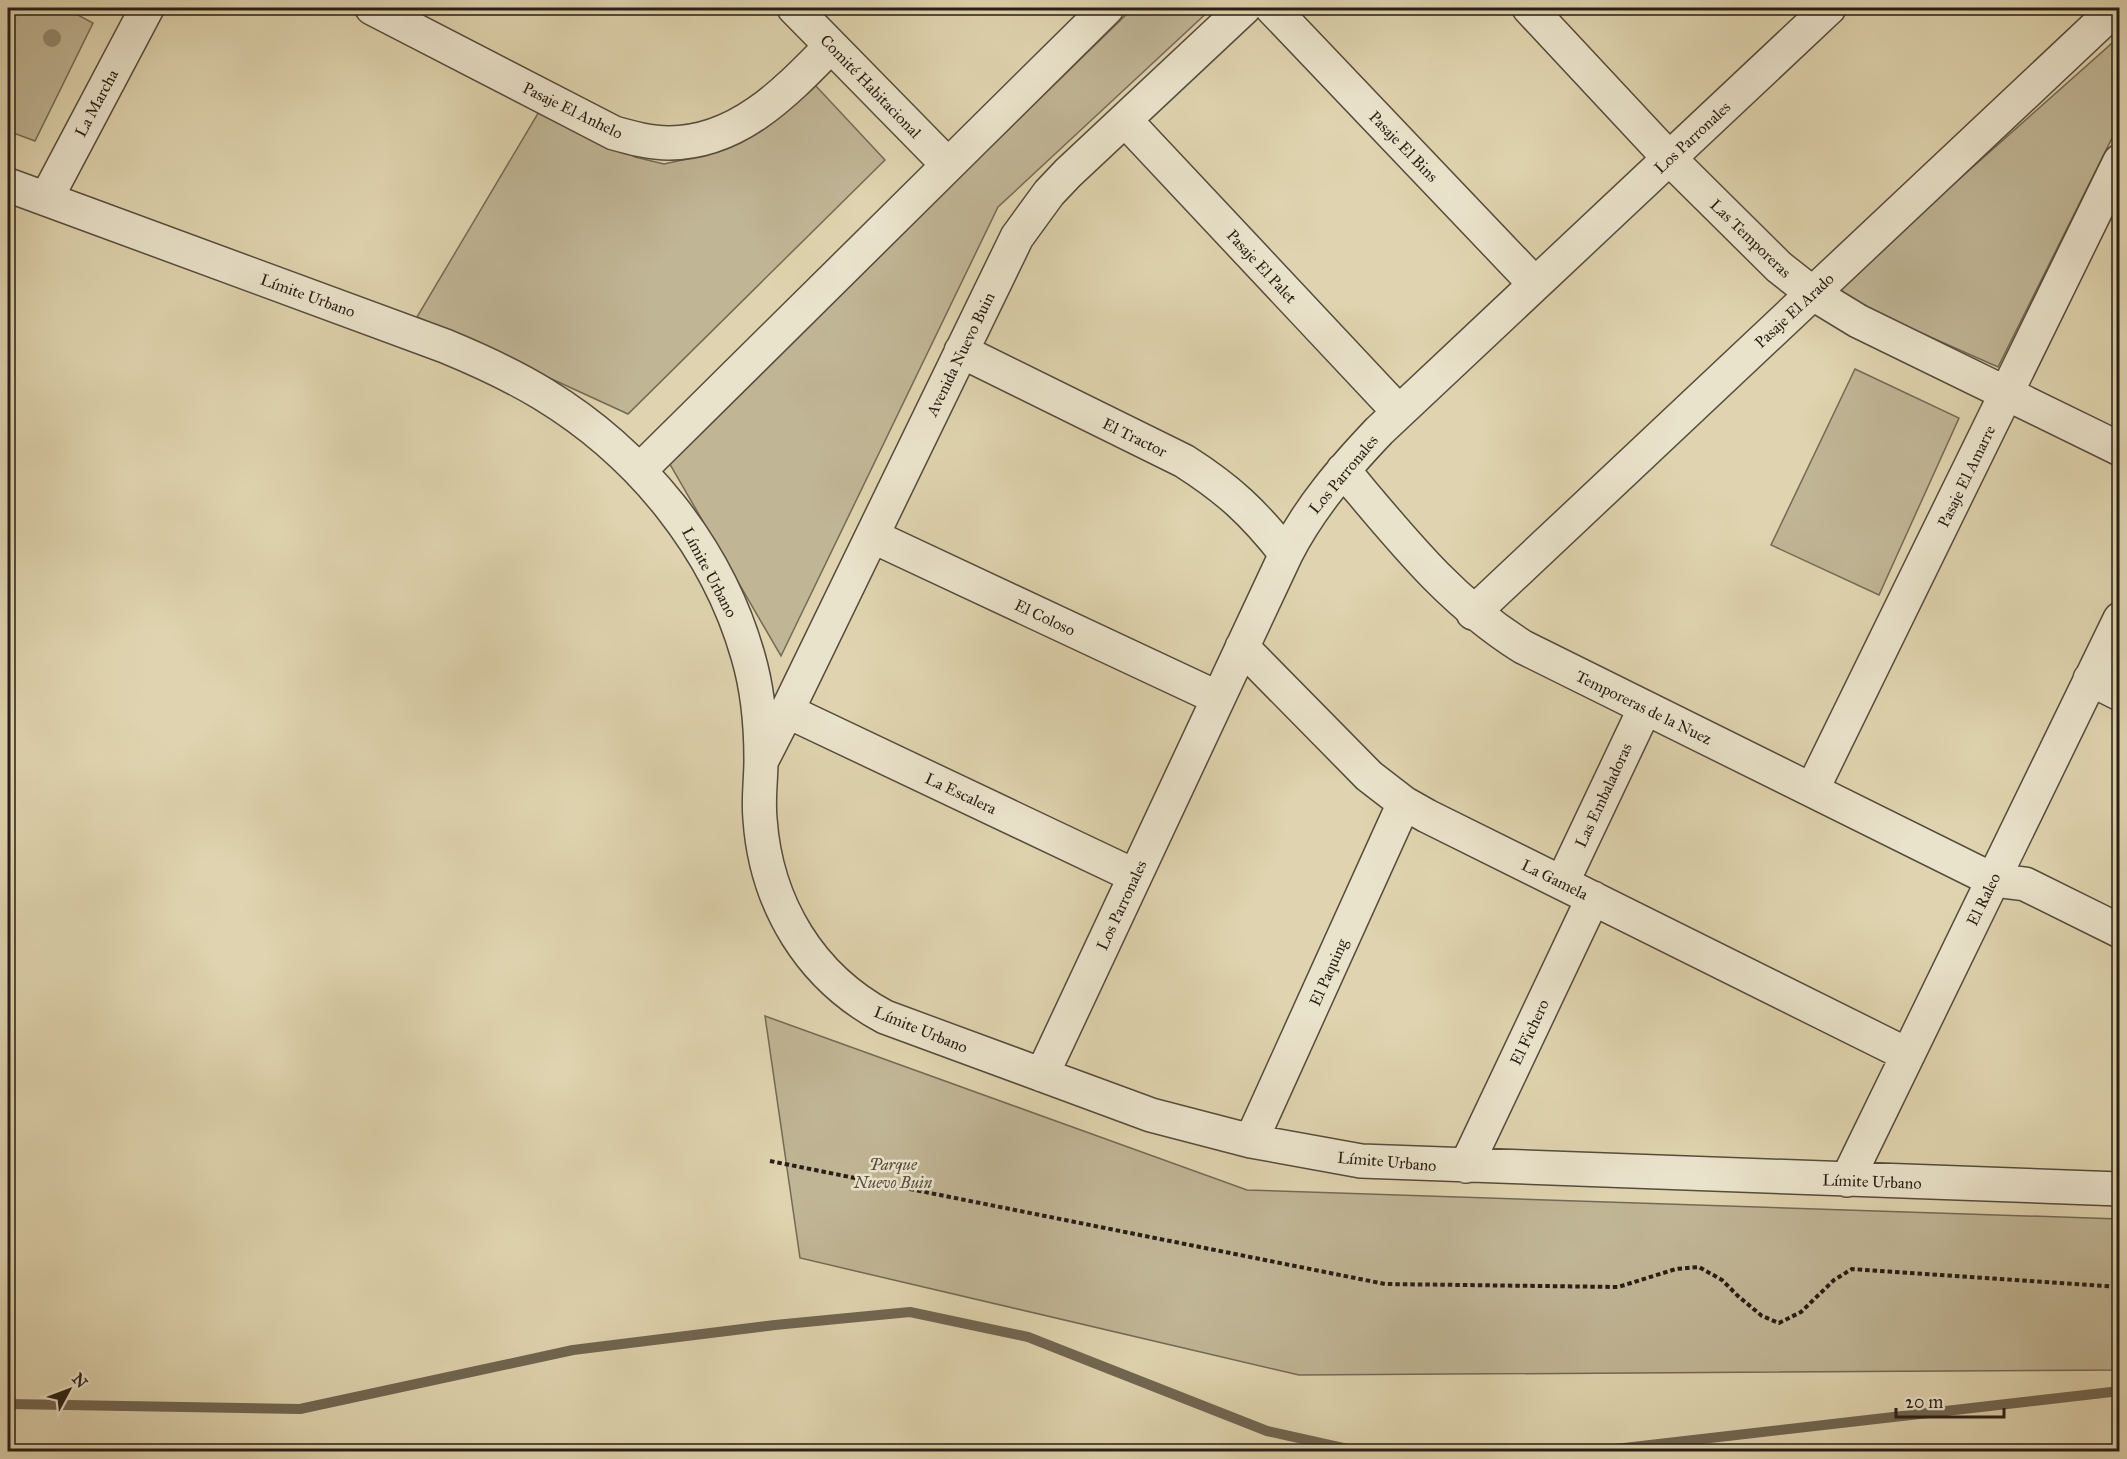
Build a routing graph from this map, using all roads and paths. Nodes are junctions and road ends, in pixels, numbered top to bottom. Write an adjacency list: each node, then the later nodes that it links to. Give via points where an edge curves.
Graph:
1 (147, 8): 16 (street, La Marcha)
2 (372, 8): 10 (street, Pasaje El Anhelo, via 614,133 641,141 697,140 749,119 771,104)
3 (794, 8): 10 (street, Comité Habitacional)
4 (1107, 8): 14 (street)
5 (1244, 8): 11 (street, Avenida Nuevo Buin)
6 (1272, 8): 17 (street, Pasaje El Bins)
7 (1829, 8): 12 (street, Los Parronales)
8 (2116, 8): 18 (street, Pasaje El Arado)
9 (1540, 11): 12 (street, Las Temporeras)
10 (831, 46): 14 (street, Comité Habitacional)
11 (1125, 120): 19 (street, Avenida Nuevo Buin, via 1068,173 1032,215); 21 (street, Pasaje El Palet)
12 (1669, 158): 17 (street, Los Parronales); 18 (street, Las Temporeras, via 1779,267)
13 (2120, 161): 20 (street, Pasaje El Amarre)
14 (948, 165): 23 (street)
15 (8, 185): 16 (street, Límite Urbano)
16 (46, 199): 23 (street, Límite Urbano, via 495,368 576,416)
17 (1535, 284): 21 (street, Los Parronales)
18 (1812, 293): 20 (street, Las Temporeras, via 1858,321); 27 (street, Pasaje El Arado)
19 (961, 351): 25 (street, Avenida Nuevo Buin); 26 (street, El Tractor, via 1192,466 1244,505)
20 (2006, 393): 22 (street, Las Temporeras); 36 (street, Pasaje El Amarre)
21 (1400, 412): 24 (street, Los Parronales)
22 (2120, 449)
23 (640, 470): 35 (street, Límite Urbano, via 690,532 731,608 749,657 756,692)
24 (1343, 470): 26 (street, Los Parronales, via 1315,505); 27 (street, Temporeras de la Nuez, via 1423,563)
25 (872, 536): 32 (street, El Coloso); 34 (street, Avenida Nuevo Buin)
26 (1286, 554): 29 (street, Los Parronales)
27 (1473, 613): 33 (street, Temporeras de la Nuez, via 1523,647)
28 (2120, 619): 30 (street, El Raleo)
29 (1242, 646): 32 (street, Los Parronales); 37 (street, La Gamela, via 1369,776)
30 (2090, 679): 31 (street); 39 (street, El Raleo)
31 (2120, 693)
32 (1218, 698): 38 (street, Los Parronales)
33 (1645, 708): 36 (street, Temporeras de la Nuez); 40 (street, Las Embaladoras)
34 (787, 711): 35 (street, Avenida Nuevo Buin); 38 (street, La Escalera)
35 (761, 761): 44 (street, Límite Urbano, via 760,818 769,874 796,934 817,964 839,987 885,1017)
36 (1812, 790): 39 (street, Temporeras de la Nuez)
37 (1404, 802): 40 (street, La Gamela); 45 (street, El Paquing)
38 (1135, 876): 44 (street, Los Parronales)
39 (1993, 880): 42 (street, Temporeras de la Nuez, via 2025,884); 43 (street, El Raleo)
40 (1562, 883): 41 (street, La Gamela)
41 (1593, 898): 43 (street, La Gamela); 47 (street, El Fichero)
42 (2120, 931)
43 (1908, 1055): 48 (street, El Raleo)
44 (1042, 1075): 45 (street, Límite Urbano, via 1151,1115)
45 (1251, 1141): 47 (street, Límite Urbano, via 1362,1161)
46 (770, 1161): 50 (path, via 1385,1284 1618,1287 1676,1269 1699,1267 1722,1280 1762,1316 1779,1323 1801,1312 1834,1280 1852,1269)
47 (1466, 1166): 48 (street, Límite Urbano)
48 (1847, 1180): 49 (street, Límite Urbano)
49 (2120, 1189)
50 (2120, 1287)

